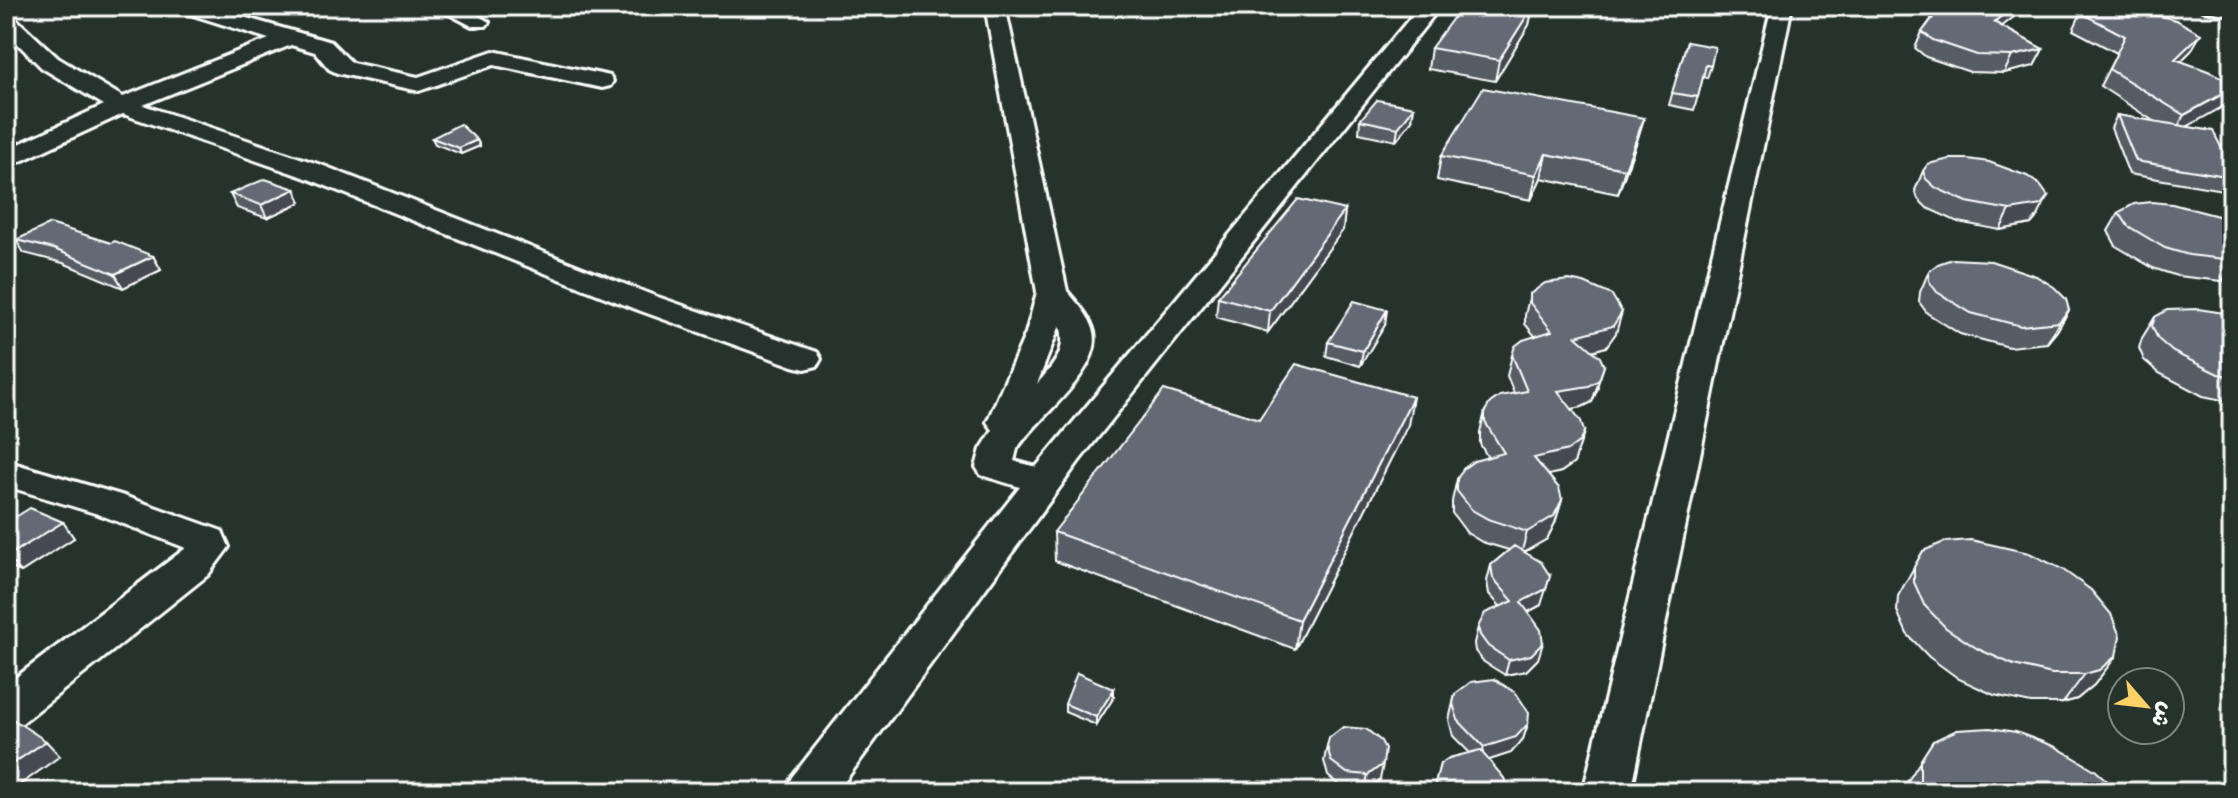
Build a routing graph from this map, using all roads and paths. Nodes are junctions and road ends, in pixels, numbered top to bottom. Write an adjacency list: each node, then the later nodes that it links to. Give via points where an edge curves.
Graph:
1 (14, 6): 8 (street)
2 (184, 6): 12 (street)
3 (444, 6): 11 (street)
4 (995, 6): 18 (street, via 1052,292 1042,333 1001,429 994,467)
5 (1431, 6): 18 (street)
6 (1782, 6): 21 (street)
7 (2209, 6): 9 (street)
8 (6, 8)
9 (2232, 9)
10 (6, 20): 14 (street, via 50,63)
11 (479, 22)
12 (290, 38): 13 (street, via 323,47 345,68 408,83 419,84 493,58); 14 (street)
13 (602, 81)
14 (122, 106): 15 (street); 16 (street, via 352,186 641,301)
15 (6, 160)
16 (805, 359)
17 (6, 473): 19 (street, via 111,505 208,541 209,547 194,565)
18 (1044, 482): 20 (street)
19 (6, 710)
20 (809, 792)
21 (1607, 792)

